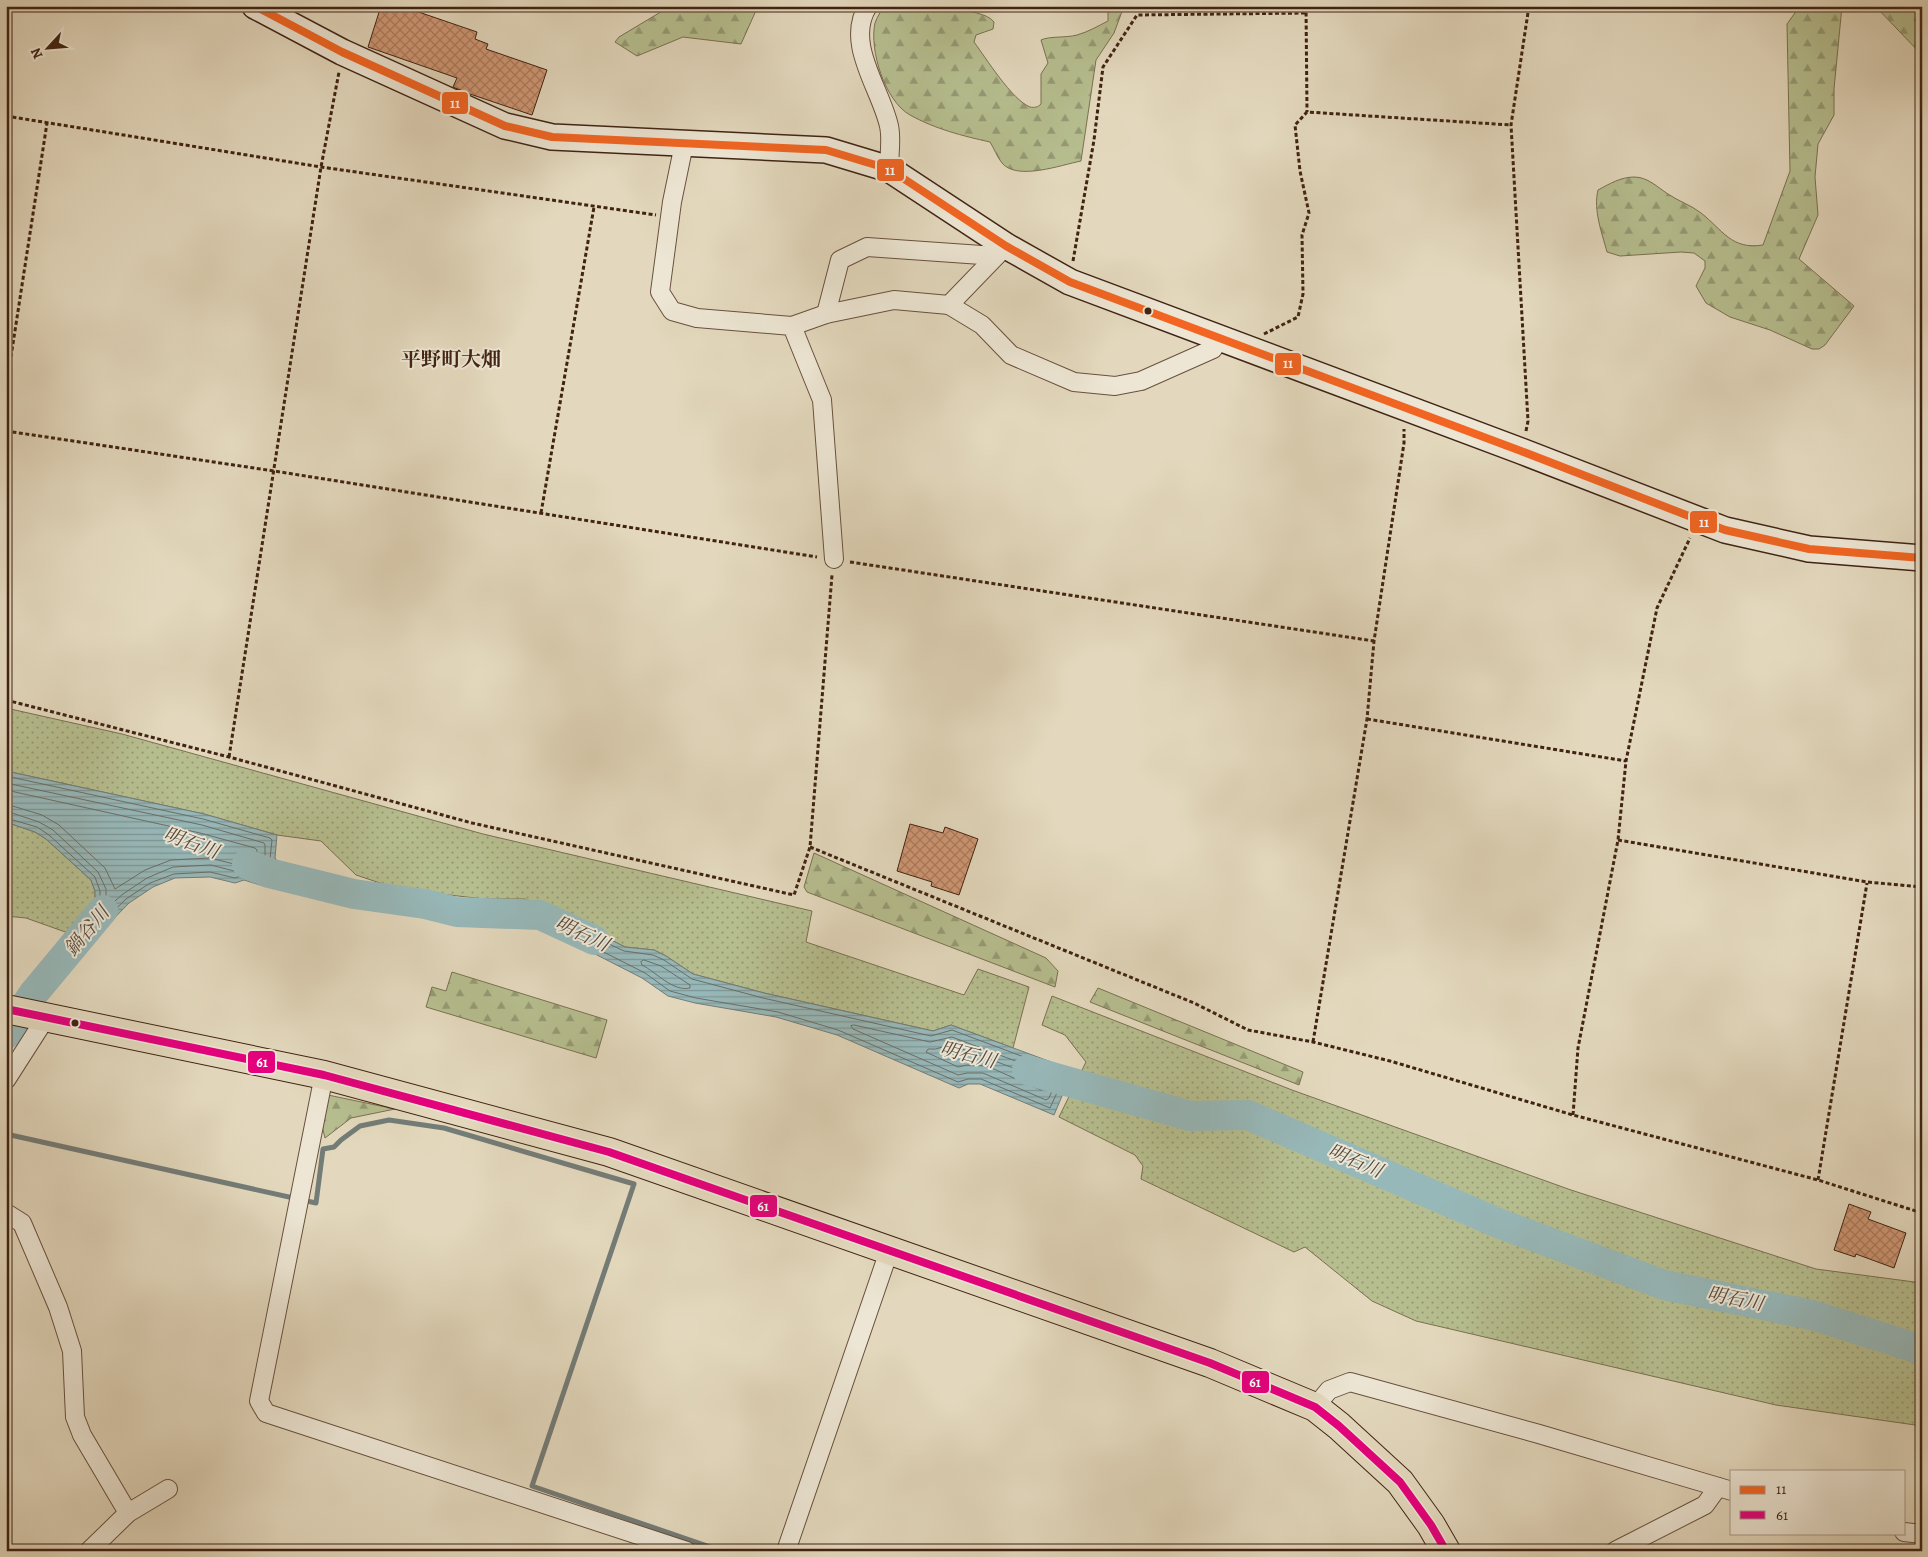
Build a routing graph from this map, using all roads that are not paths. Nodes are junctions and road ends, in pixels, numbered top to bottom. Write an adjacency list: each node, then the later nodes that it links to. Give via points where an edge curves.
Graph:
1 (255, 6): 3 (street, via 342,52 505,126 552,137)
2 (868, 6): 4 (street, via 862,14 859,37 890,128)
3 (684, 144): 4 (street, via 826,150); 8 (street, via 660,292 672,311 697,318)
4 (889, 169): 5 (street)
5 (1001, 251): 6 (street); 7 (street, via 867,247 840,260); 9 (street, via 1070,282)
6 (949, 305): 7 (street, via 894,300); 9 (street, via 982,325 1011,355 1074,382 1115,386 1142,381 1213,348)
7 (826, 314): 8 (street)
8 (792, 326): 11 (street, via 822,400)
9 (1219, 339): 10 (street, via 1726,530 1809,549)
10 (1922, 558)
11 (834, 560)
12 (6, 1009): 13 (main road)
13 (42, 1016): 14 (main road); 15 (street)
14 (324, 1075): 17 (main road, via 609,1152); 25 (street, via 259,1401 266,1413)
15 (6, 1080)
16 (6, 1213): 21 (street, via 22,1223 58,1307 72,1351 76,1417 82,1435)
17 (890, 1251): 18 (main road, via 1210,1363); 26 (street)
18 (1315, 1407): 20 (street, via 1330,1390 1350,1382); 27 (main road, via 1400,1482)
19 (168, 1488): 21 (street)
20 (1725, 1489): 28 (street, via 1705,1505)
21 (128, 1512): 24 (street)
22 (1906, 1532): 23 (street)
23 (1922, 1534)
24 (89, 1551)
25 (687, 1551)
26 (786, 1551)
27 (1446, 1551)
28 (1615, 1551)

